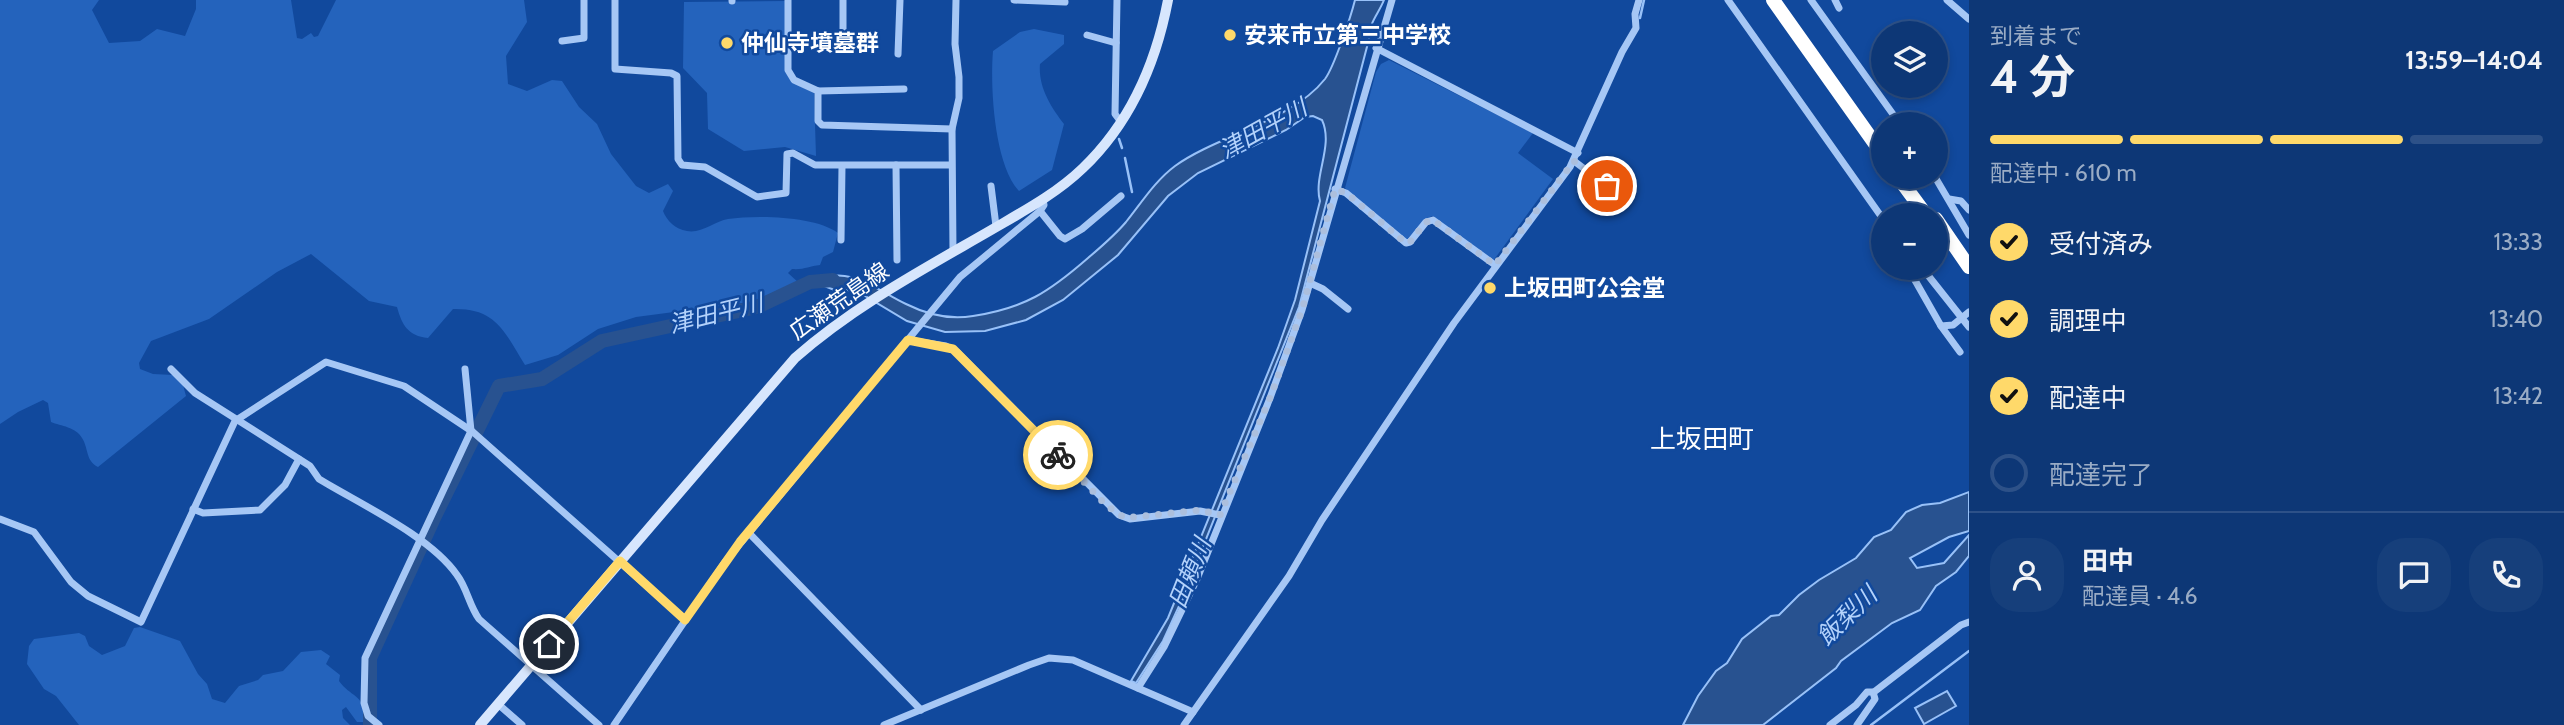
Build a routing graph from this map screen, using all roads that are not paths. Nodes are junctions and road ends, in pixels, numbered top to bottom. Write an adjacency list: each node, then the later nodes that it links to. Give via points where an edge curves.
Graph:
1 (584, 0): 20 (street, via 584,38)
2 (615, 0): 36 (street, via 615,69 677,76 678,159 682,165 705,167 760,197 786,193 787,154 816,165)
3 (788, 0): 26 (street, via 788,70 794,80)
4 (843, 0): 23 (street)
5 (900, 0): 24 (street)
6 (956, 0): 30 (street, via 959,77)
7 (1014, 0): 17 (street)
8 (1117, 0): 21 (street)
9 (1168, 0): 28 (main road, 広瀬荒島線, via 1146,78)
10 (1391, 0): 22 (street)
11 (1639, 0): 32 (street, via 1636,28)
12 (1728, 0): 43 (street)
13 (1773, 0): 31 (highway)
14 (1780, 0): 29 (highway)
15 (1811, 0): 27 (street)
16 (1947, 0): 18 (street)
17 (1065, 2)
18 (1969, 19)
19 (1087, 35): 21 (street)
20 (562, 41)
21 (1116, 43): 28 (street, via 1115,114)
22 (1376, 48): 32 (street); 39 (street)
23 (843, 50)
24 (898, 54)
25 (904, 89): 26 (street)
26 (818, 91): 30 (street, via 818,121 822,125)
27 (1891, 112)
28 (1121, 122): 44 (main road, 広瀬荒島線, via 1083,169)
29 (1871, 127)
30 (952, 128): 34 (street)
31 (1871, 138)
32 (1578, 153): 33 (street)
33 (1574, 161): 38 (street); 53 (street)
34 (951, 164): 35 (street); 51 (street)
35 (896, 165): 36 (street); 52 (street)
36 (842, 166): 49 (street)
37 (991, 186): 46 (street)
38 (1607, 186)
39 (1335, 189): 53 (street, via 1406,243 1433,220); 58 (street)
40 (1943, 189): 42 (street)
41 (1121, 196): 44 (street, via 1065,239)
42 (1949, 199): 45 (street, via 1961,201); 47 (street)
43 (1872, 203)
44 (1041, 206): 46 (main road, 広瀬荒島線); 63 (street, via 960,278)
45 (1969, 210)
46 (996, 226): 51 (main road, 広瀬荒島線)
47 (1969, 235)
48 (1948, 237): 54 (highway)
49 (841, 240)
50 (1948, 246): 55 (highway)
51 (953, 252): 75 (main road, 広瀬荒島線, via 863,304 795,358)
52 (897, 260)
53 (1495, 265): 83 (street)
54 (1969, 267)
55 (1969, 276)
56 (1915, 280): 61 (street)
57 (1932, 280): 62 (street, bridge)
58 (1310, 284): 59 (street); 71 (street, via 1270,398)
59 (1348, 309)
60 (1969, 312): 61 (street, via 1953,325)
61 (1941, 326): 64 (street)
62 (1969, 327)
63 (908, 340): 71 (street, via 953,349 1119,515 1130,519 1200,510); 73 (street)
64 (1960, 352)
65 (171, 369): 67 (street)
66 (465, 369): 68 (street)
67 (235, 421): 68 (street, via 326,362 404,386); 69 (street); 70 (street)
68 (474, 433): 74 (street); 75 (street)
69 (299, 459): 70 (street, via 285,485 260,510 203,513); 74 (street, via 319,479)
70 (193, 509): 72 (street, via 141,622 89,596 71,582 34,532)
71 (1216, 514): 79 (street, via 1180,616)
72 (0, 519)
73 (748, 533): 76 (street); 82 (street)
74 (423, 542): 78 (street, via 457,574 479,619); 84 (street, via 365,658 364,703)
75 (620, 561): 76 (street); 78 (main road, 広瀬荒島線)
76 (685, 620): 88 (street)
77 (1966, 622): 80 (street)
78 (531, 665): 81 (main road, 広瀬荒島線); 87 (street)
79 (1136, 688): 82 (street, via 1073,660 1049,658); 83 (street)
80 (1874, 692): 91 (street, via 1867,692); 92 (street, via 1875,699)
81 (498, 704): 85 (main road, 広瀬荒島線); 86 (street)
82 (921, 710): 89 (street)
83 (1193, 712): 90 (street)
84 (373, 720)
85 (480, 725)
86 (522, 725)
87 (599, 725)
88 (614, 725)
89 (884, 725)
90 (1184, 725)
91 (1830, 725)
92 (1857, 725)

